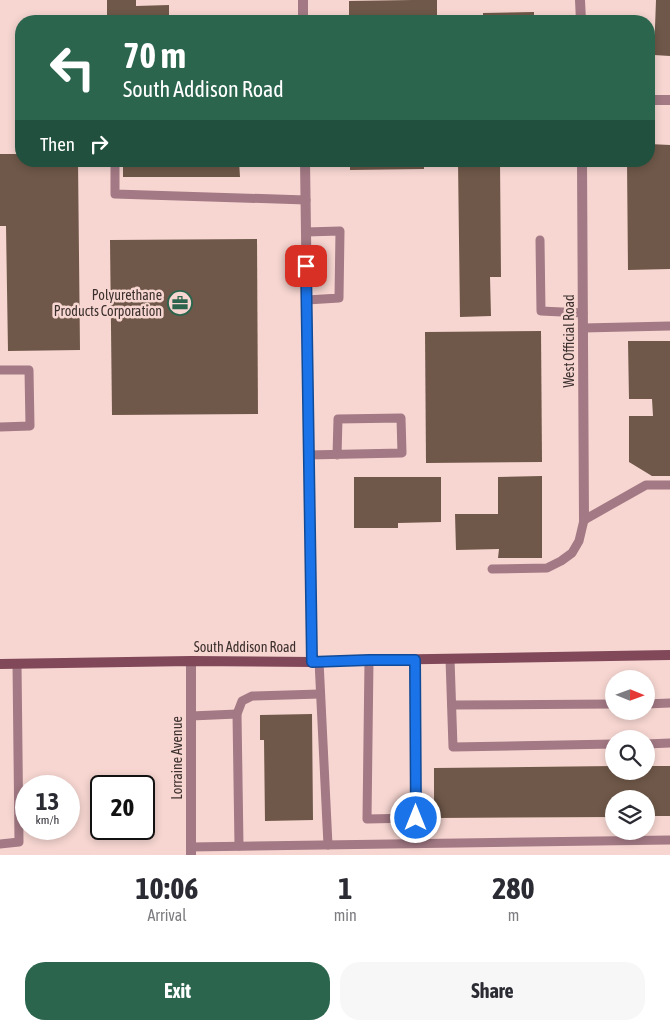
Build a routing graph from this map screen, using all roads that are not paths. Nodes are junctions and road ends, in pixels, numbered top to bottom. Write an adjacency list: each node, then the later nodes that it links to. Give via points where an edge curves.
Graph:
1 (303, 0): 3 (street)
2 (580, 0): 4 (street)
3 (303, 15)
4 (581, 15)
5 (655, 100): 6 (street)
6 (670, 100)
7 (115, 167): 10 (lane, via 115,194)
8 (305, 167): 10 (street)
9 (582, 167): 14 (street, West Official Road)
10 (306, 200): 11 (street)
11 (306, 232): 13 (street); 13 (lane, via 340,231 339,298)
12 (540, 240): 14 (lane, via 542,311)
13 (307, 300): 19 (street)
14 (583, 313): 16 (street, West Official Road)
15 (670, 326): 16 (lane)
16 (583, 328): 22 (street, West Official Road)
17 (0, 370): 18 (lane, via 30,370 30,426)
18 (0, 427)
19 (308, 455): 20 (lane); 29 (street)
20 (337, 455): 20 (lane, via 402,453 401,418 338,419)
21 (670, 485): 22 (lane, via 646,485)
22 (584, 520): 23 (lane, via 580,541 561,561 547,568)
23 (492, 569)
24 (670, 656): 25 (street, South Addison Road)
25 (450, 659): 27 (street, South Addison Road); 36 (lane)
26 (369, 660): 27 (street, South Addison Road); 27 (lane, via 368,819 416,818); 29 (street, South Addison Road)
27 (415, 660)
28 (191, 661): 29 (street, South Addison Road); 31 (street, South Addison Road); 38 (street, Lorraine Avenue)
29 (315, 661): 32 (lane)
30 (0, 664): 31 (street, South Addison Road)
31 (17, 664): 43 (lane, via 19,842)
32 (320, 694): 37 (lane, via 252,696 242,701); 44 (lane)
33 (670, 703): 35 (lane)
34 (605, 704): 36 (lane)
35 (655, 704)
36 (452, 705): 40 (lane, via 453,747)
37 (237, 714): 38 (lane); 45 (lane)
38 (191, 716): 46 (street, Lorraine Avenue)
39 (670, 743): 41 (lane)
40 (605, 744)
41 (655, 744)
42 (670, 840): 44 (lane)
43 (0, 844)
44 (328, 845): 45 (lane)
45 (240, 846): 46 (lane)
46 (191, 851)

